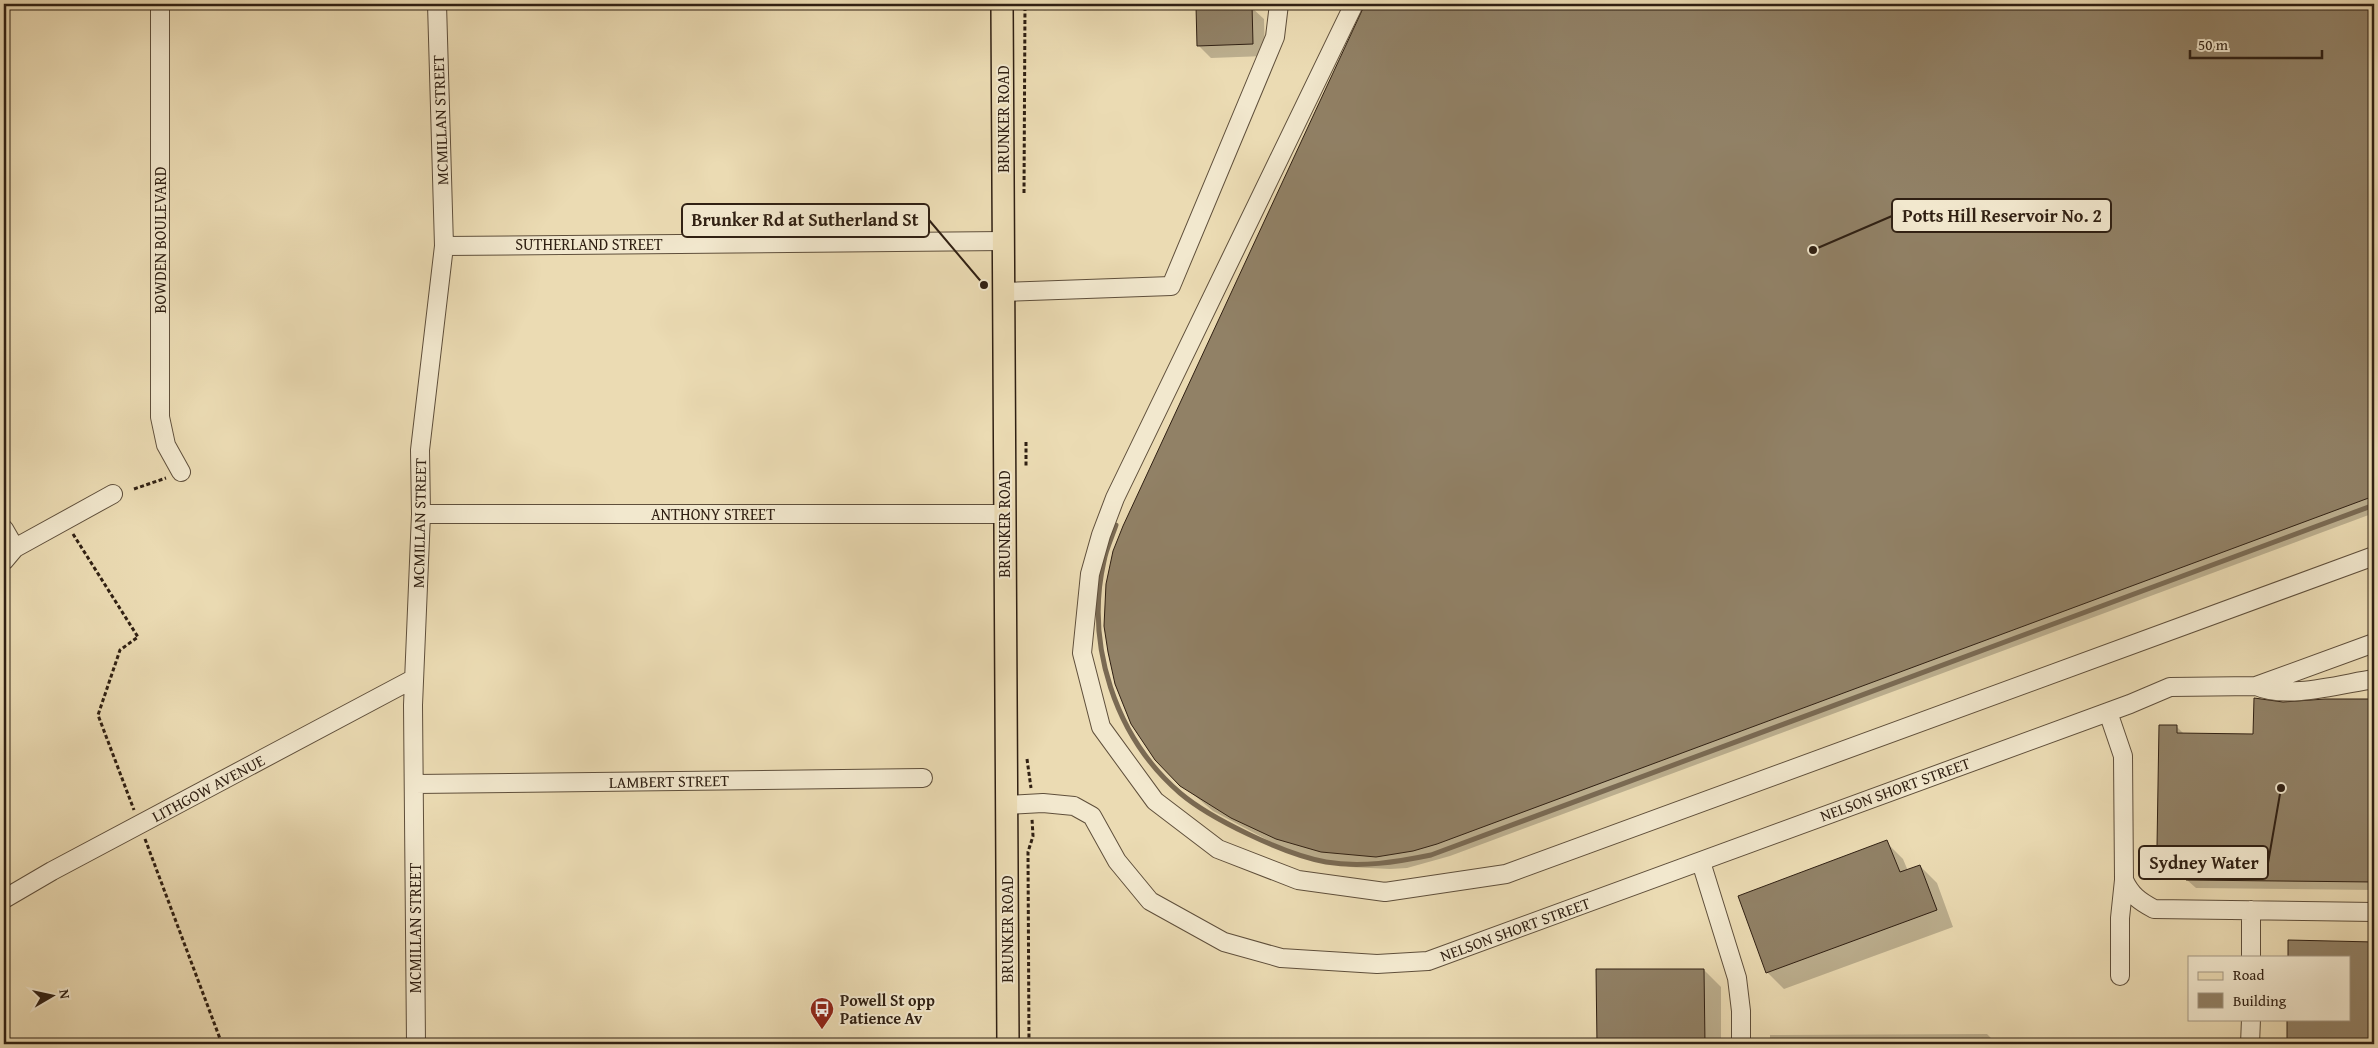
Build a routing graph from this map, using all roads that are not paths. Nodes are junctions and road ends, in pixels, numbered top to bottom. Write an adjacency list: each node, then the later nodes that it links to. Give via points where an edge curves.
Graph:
1 (160, 4): 9 (street, BOWDEN BOULEVARD, via 160,417 166,445)
2 (437, 4): 7 (street, MCMILLAN STREET)
3 (1002, 4): 6 (main road, BRUNKER ROAD)
4 (1279, 4): 8 (street, via 1275,36 1171,286)
5 (1354, 4): 15 (street, via 1115,498 1090,574 1082,653 1101,727 1155,801 1218,848 1298,880 1385,892 1506,874)
6 (1004, 241): 7 (street, SUTHERLAND STREET); 8 (main road, BRUNKER ROAD)
7 (444, 246): 11 (street, MCMILLAN STREET, via 420,450)
8 (1003, 292): 12 (main road, BRUNKER ROAD)
9 (180, 472)
10 (113, 494): 14 (street)
11 (421, 514): 12 (street, ANTHONY STREET); 19 (street, MCMILLAN STREET)
12 (1004, 514): 24 (main road, BRUNKER ROAD)
13 (4, 529): 14 (street)
14 (15, 548): 16 (street)
15 (2374, 556)
16 (4, 561)
17 (2374, 644): 20 (street)
18 (2374, 678): 20 (street, via 2288,692 2268,692)
19 (413, 680): 23 (street, MCMILLAN STREET); 27 (street, LITHGOW AVENUE)
20 (2256, 686): 21 (street, NELSON SHORT STREET, via 2170,686)
21 (2108, 712): 25 (street, NELSON SHORT STREET); 26 (street, via 2123,756)
22 (923, 778): 23 (street, LAMBERT STREET)
23 (414, 784): 33 (street, MCMILLAN STREET)
24 (1007, 805): 25 (street, NELSON SHORT STREET, via 1074,806 1092,816 1117,861 1150,900 1224,942 1281,958 1377,964 1428,961); 34 (main road, BRUNKER ROAD)
25 (1700, 862): 35 (street, via 1737,978)
26 (2124, 880): 28 (street, via 2135,898 2154,909); 31 (street)
27 (4, 899)
28 (2251, 910): 29 (street); 30 (street)
29 (2374, 912)
30 (2251, 956)
31 (2120, 976)
32 (2251, 1020): 36 (street)
33 (416, 1044)
34 (1008, 1044)
35 (1741, 1044)
36 (2250, 1044)

